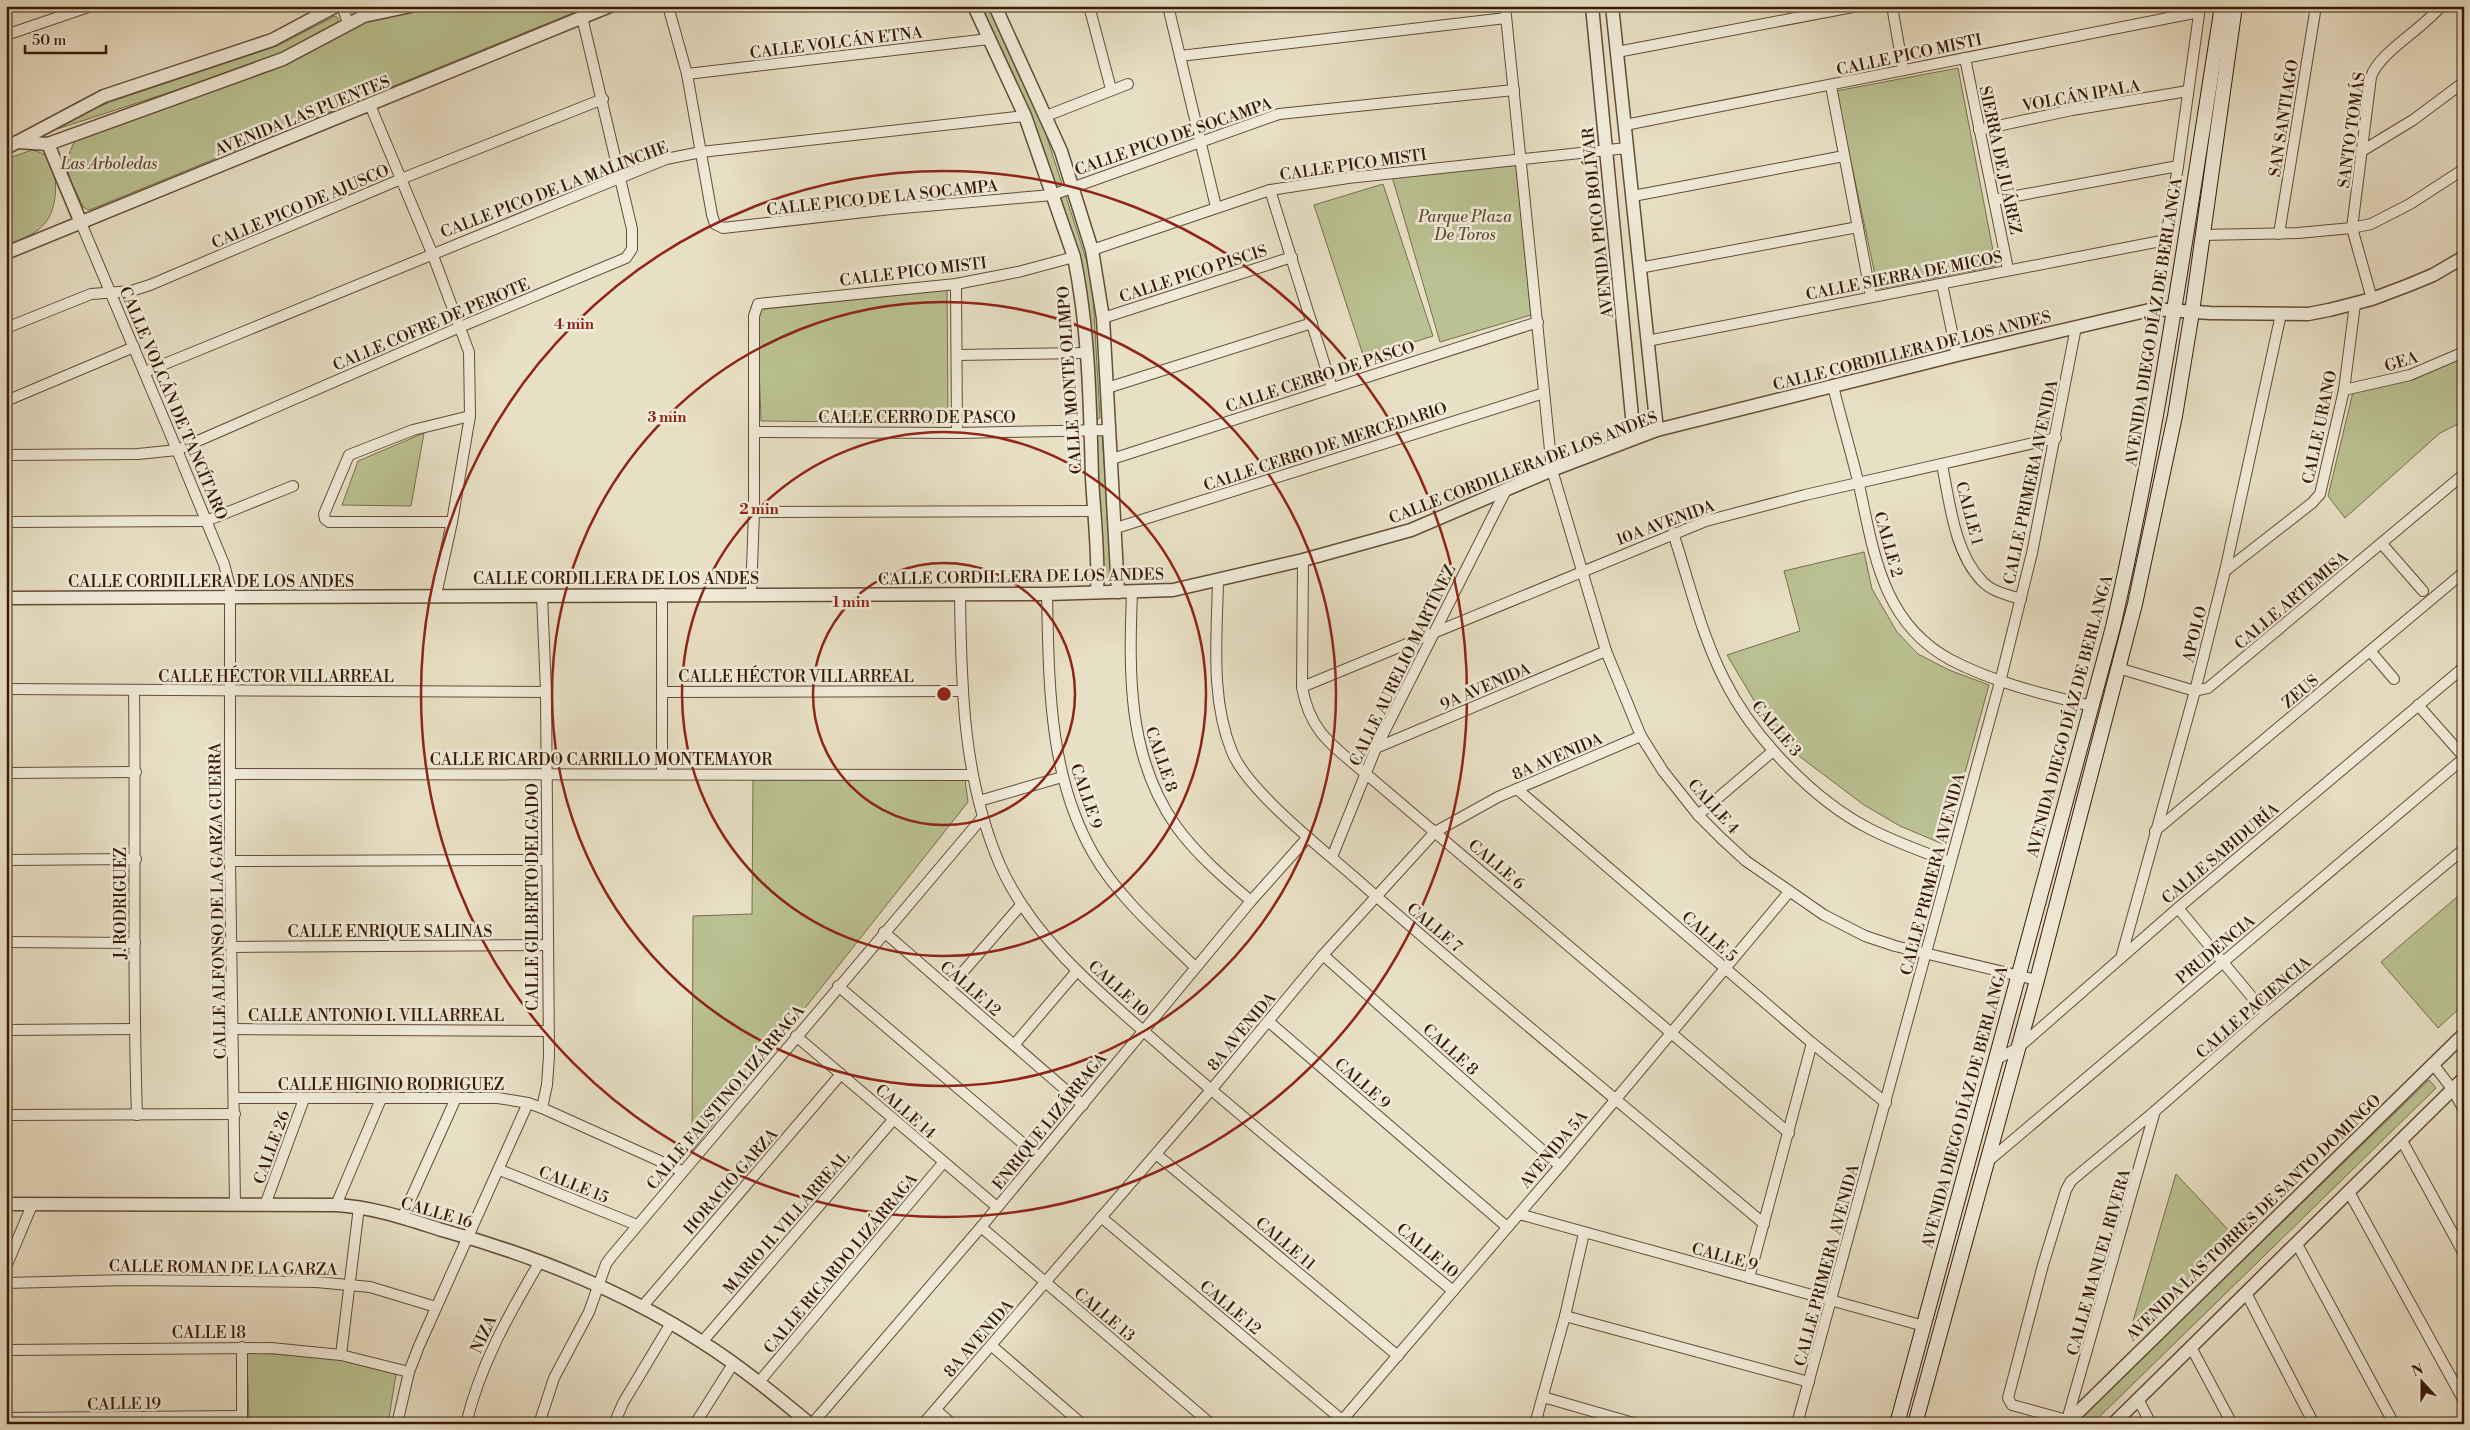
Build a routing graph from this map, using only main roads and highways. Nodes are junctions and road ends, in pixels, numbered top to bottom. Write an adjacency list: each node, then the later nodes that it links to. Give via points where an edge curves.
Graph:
1 (2222, 6): 3 (main road, AVENIDA DIEGO DÍAZ DE BERLANGA, via 2174,310 2134,533 2091,706)
2 (2235, 6): 4 (main road, AVENIDA DIEGO DÍAZ DE BERLANGA, via 2192,312 2153,524 2037,980)
3 (1898, 1424)
4 (1915, 1424)

